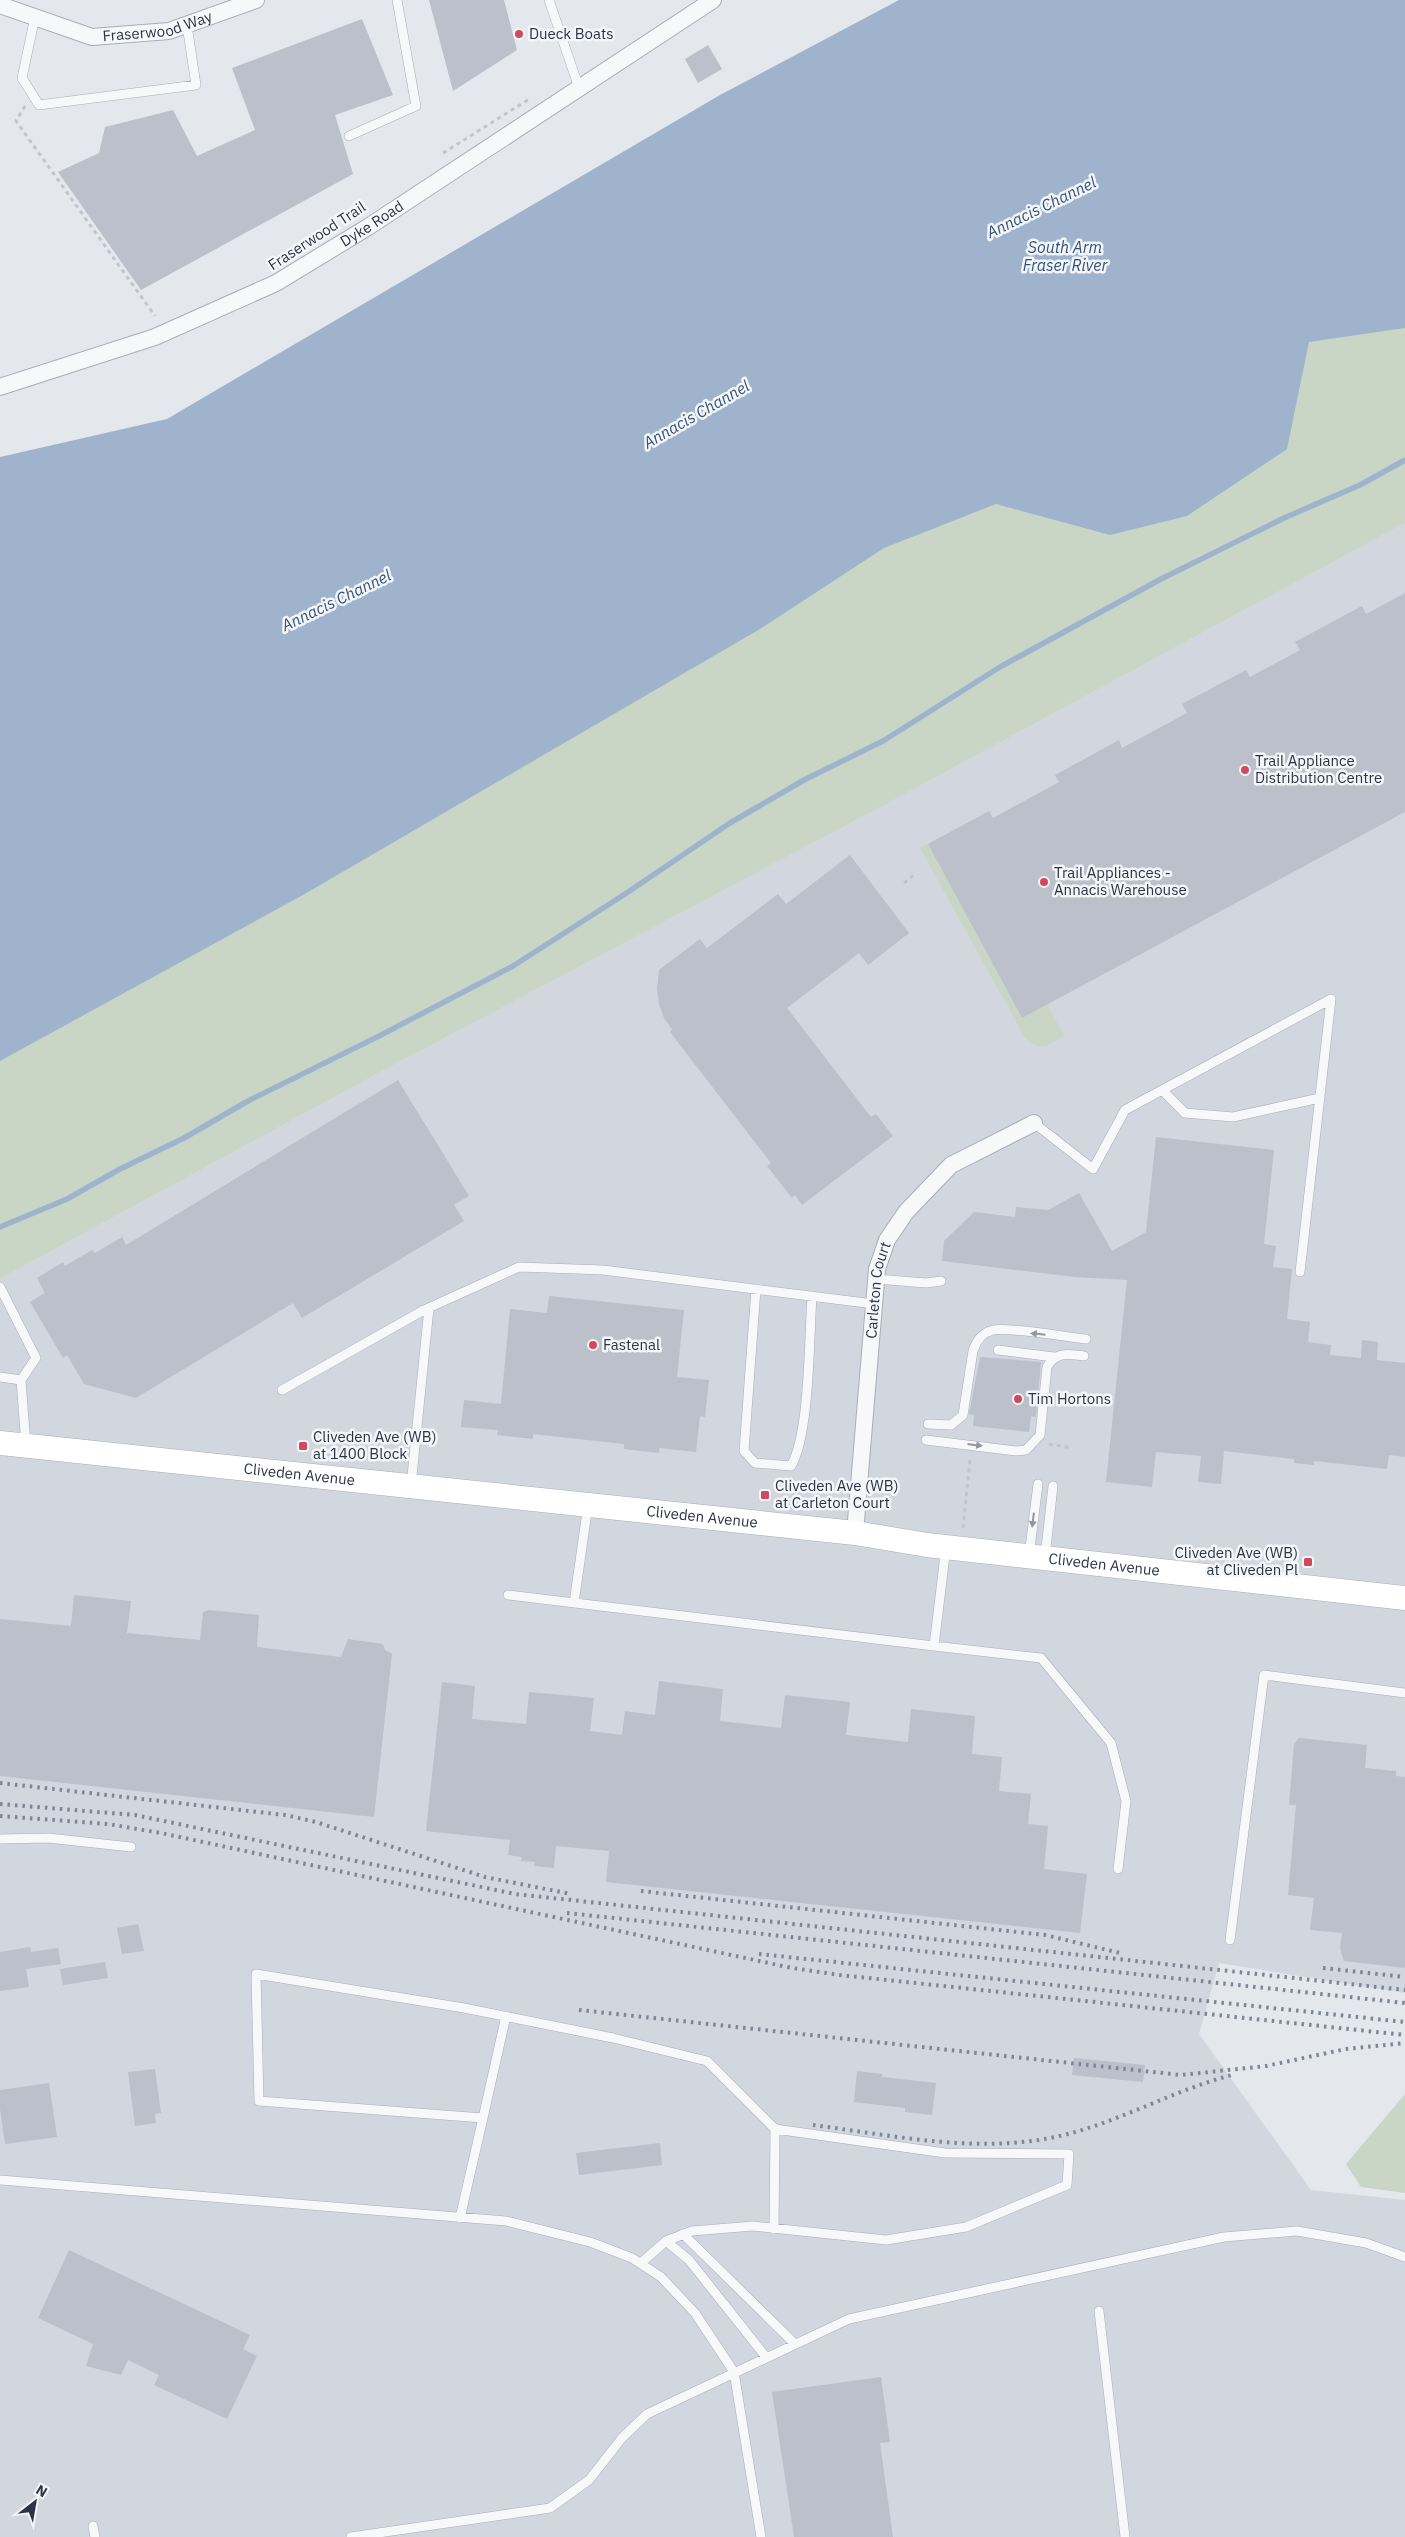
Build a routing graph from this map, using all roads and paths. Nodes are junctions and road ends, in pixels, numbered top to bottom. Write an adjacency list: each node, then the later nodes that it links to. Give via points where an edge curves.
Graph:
1 (256, 0): 7 (street, Fraserwood Way)
2 (397, 0): 11 (lane, via 416,106)
3 (549, 0): 8 (lane)
4 (713, 0): 8 (street, Dyke Road)
5 (0, 5): 6 (street, Fraserwood Way)
6 (35, 17): 7 (street, Fraserwood Way, via 92,36 169,31); 9 (lane, via 22,78)
7 (186, 25): 9 (lane, via 196,85 40,105)
8 (579, 88): 16 (street, Dyke Road, via 368,227 276,283 155,337)
9 (32, 94): 14 (path, via 16,121)
10 (534, 97): 12 (path, via 526,99)
11 (349, 136)
12 (438, 157)
13 (164, 312): 14 (path)
14 (154, 316): 15 (path)
15 (147, 319)
16 (0, 387)
17 (915, 874): 18 (path)
18 (904, 883)
19 (1162, 1090): 20 (lane, via 1185,1113 1233,1117); 20 (lane, via 1331,999); 21 (lane, via 1125,1110 1094,1169)
20 (1320, 1098): 22 (lane)
21 (1034, 1122): 23 (street, Carleton Court, via 950,1165 906,1212 892,1233)
22 (1300, 1272)
23 (876, 1279): 24 (lane, via 926,1284); 28 (street, Carleton Court)
24 (941, 1281)
25 (0, 1287): 35 (lane, via 36,1358)
26 (756, 1289): 27 (lane); 27 (lane, via 744,1451 755,1463 791,1466 797,1455 803,1427); 29 (lane, via 603,1270 519,1267)
27 (812, 1296): 28 (lane)
28 (874, 1304): 47 (street, Carleton Court)
29 (429, 1308): 36 (lane); 43 (lane)
30 (1086, 1339): 37 (lane, one-way to 37, via 1000,1330 982,1335 972,1351 963,1415 951,1425)
31 (998, 1350): 33 (lane)
32 (1084, 1356): 33 (lane, via 1066,1354)
33 (1054, 1357): 40 (lane, one-way to 33, via 1016,1451 1026,1450 1034,1443 1042,1426 1047,1367)
34 (0, 1377): 35 (lane)
35 (21, 1380): 41 (lane)
36 (282, 1390)
37 (928, 1424)
38 (926, 1440): 40 (lane)
39 (0, 1443): 41 (street, Cliveden Avenue)
40 (972, 1445): 45 (path)
41 (26, 1446): 43 (street, Cliveden Avenue)
42 (1038, 1484): 49 (lane, one-way to 49)
43 (411, 1486): 46 (street, Cliveden Avenue)
44 (1054, 1486): 49 (lane)
45 (965, 1504)
46 (588, 1505): 47 (street, Cliveden Avenue); 52 (lane)
47 (855, 1533): 48 (street, Cliveden Avenue)
48 (946, 1547): 49 (street, Cliveden Avenue); 53 (lane)
49 (1037, 1557): 51 (street, Cliveden Avenue)
50 (508, 1595): 52 (lane)
51 (1405, 1598)
52 (574, 1603): 53 (lane)
53 (934, 1646): 57 (lane, via 1040,1658 1111,1743 1126,1801)
54 (1405, 1693): 58 (lane, via 1264,1675)
55 (0, 1839): 56 (lane, via 48,1838)
56 (131, 1847)
57 (1118, 1869)
58 (1230, 1940)
59 (506, 2016): 60 (lane); 60 (lane, via 256,1974 259,2101); 61 (lane, via 707,2061)
60 (483, 2118): 63 (lane)
61 (775, 2129): 64 (lane); 64 (lane, via 945,2153 1069,2154 1067,2185 966,2227 886,2240)
62 (0, 2180): 63 (lane)
63 (460, 2218): 68 (lane, via 506,2222 581,2240)
64 (774, 2228): 65 (lane, via 753,2226)
65 (683, 2234): 66 (lane); 70 (lane)
66 (666, 2241): 68 (lane); 71 (lane, via 689,2260)
67 (1405, 2257): 70 (lane, via 1366,2243 1297,2231 1224,2237 849,2319)
68 (641, 2263): 72 (lane, via 662,2277 695,2313)
69 (1099, 2311): 77 (lane)
70 (795, 2344): 71 (lane)
71 (766, 2357): 72 (lane)
72 (734, 2372): 75 (lane, via 647,2414 622,2438 589,2480 550,2508); 76 (lane)
73 (93, 2526): 74 (lane)
74 (95, 2537)
75 (351, 2537)
76 (760, 2537)
77 (1125, 2537)

